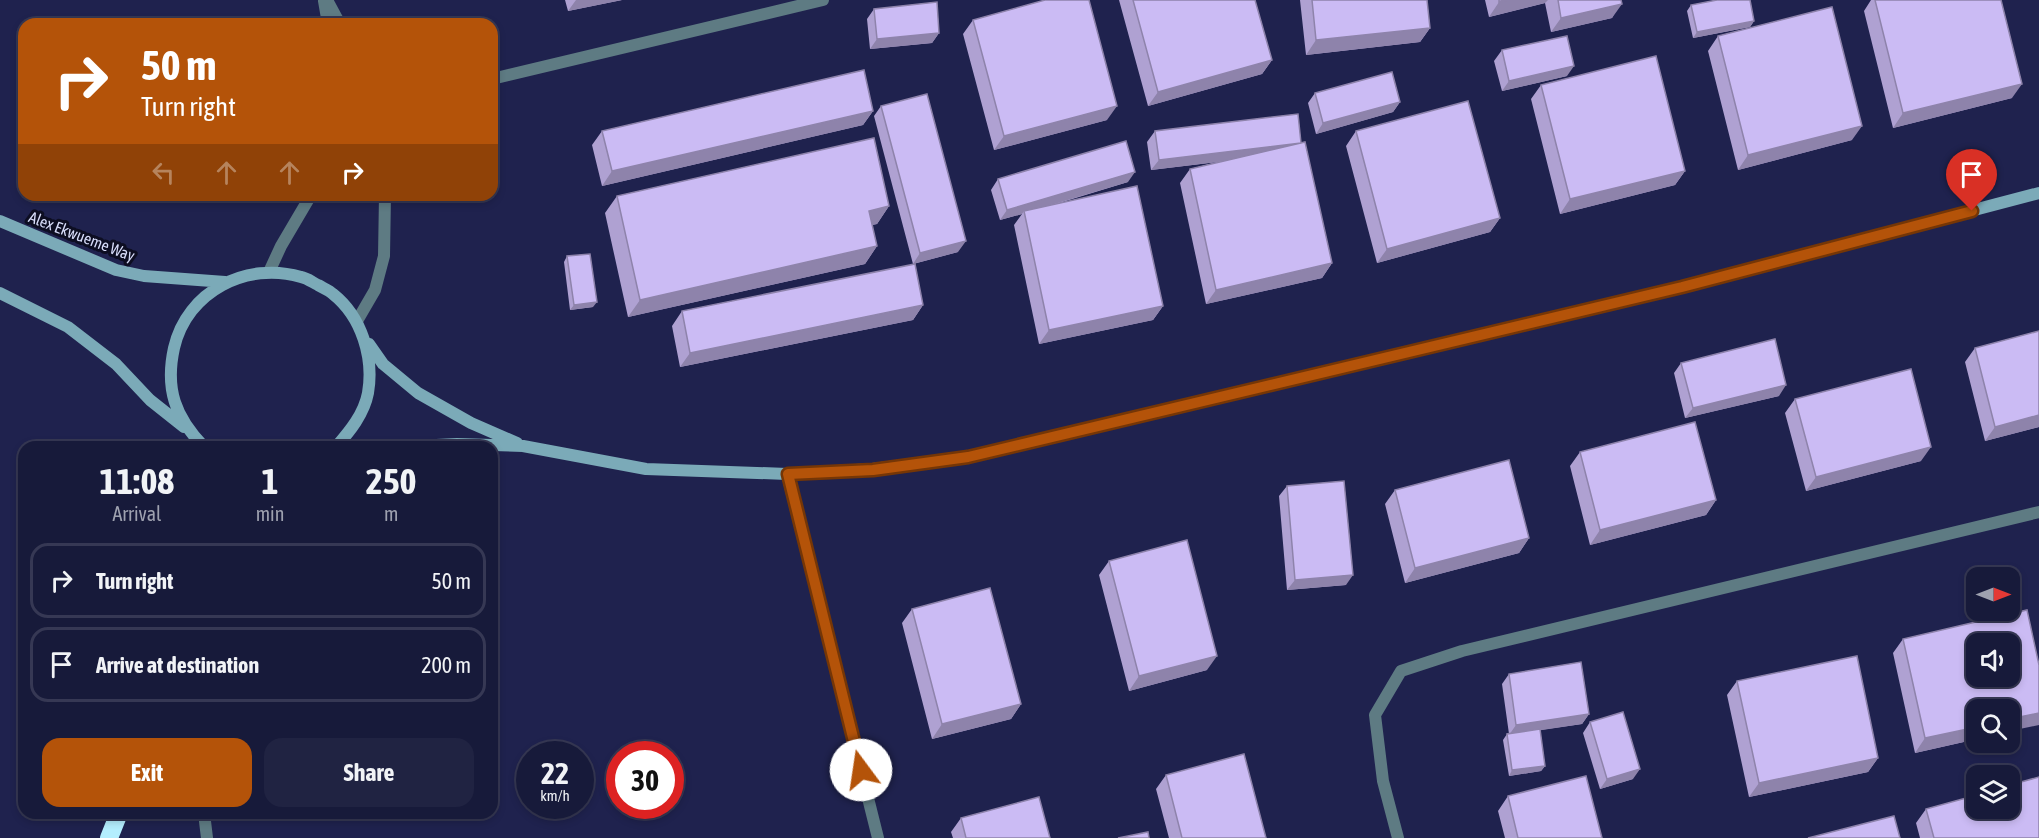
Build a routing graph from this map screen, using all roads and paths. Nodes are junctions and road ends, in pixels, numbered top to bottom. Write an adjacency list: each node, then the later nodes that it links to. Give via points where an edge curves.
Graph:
1 (325, 0): 3 (street); 4 (street)
2 (823, 0): 5 (street)
3 (327, 18)
4 (336, 18)
5 (498, 78)
6 (2039, 193): 19 (street, via 1682,287 968,457 873,470)
7 (307, 201): 10 (street)
8 (385, 201): 13 (street, via 384,256 375,290)
9 (0, 221): 11 (street, Alex Ekwueme Way, via 116,270)
10 (269, 272): 11 (street); 13 (street, via 303,277 334,294)
11 (225, 282): 14 (street, via 197,303 178,332 170,367 173,399)
12 (0, 293): 14 (street, via 68,327 116,364 150,400)
13 (358, 326): 16 (street, via 369,354 368,394 355,426); 18 (street, via 383,364 418,393 471,423)
14 (188, 430): 15 (street)
15 (198, 441)
16 (341, 441)
17 (498, 446): 18 (street)
18 (524, 446): 19 (street, via 646,470)
19 (788, 474): 25 (street)
20 (2039, 513): 26 (street, via 1462,651 1401,671 1375,715 1383,781)
21 (117, 819): 23 (highway)
22 (205, 819): 24 (street)
23 (109, 838)
24 (207, 838)
25 (878, 838)
26 (1398, 838)

